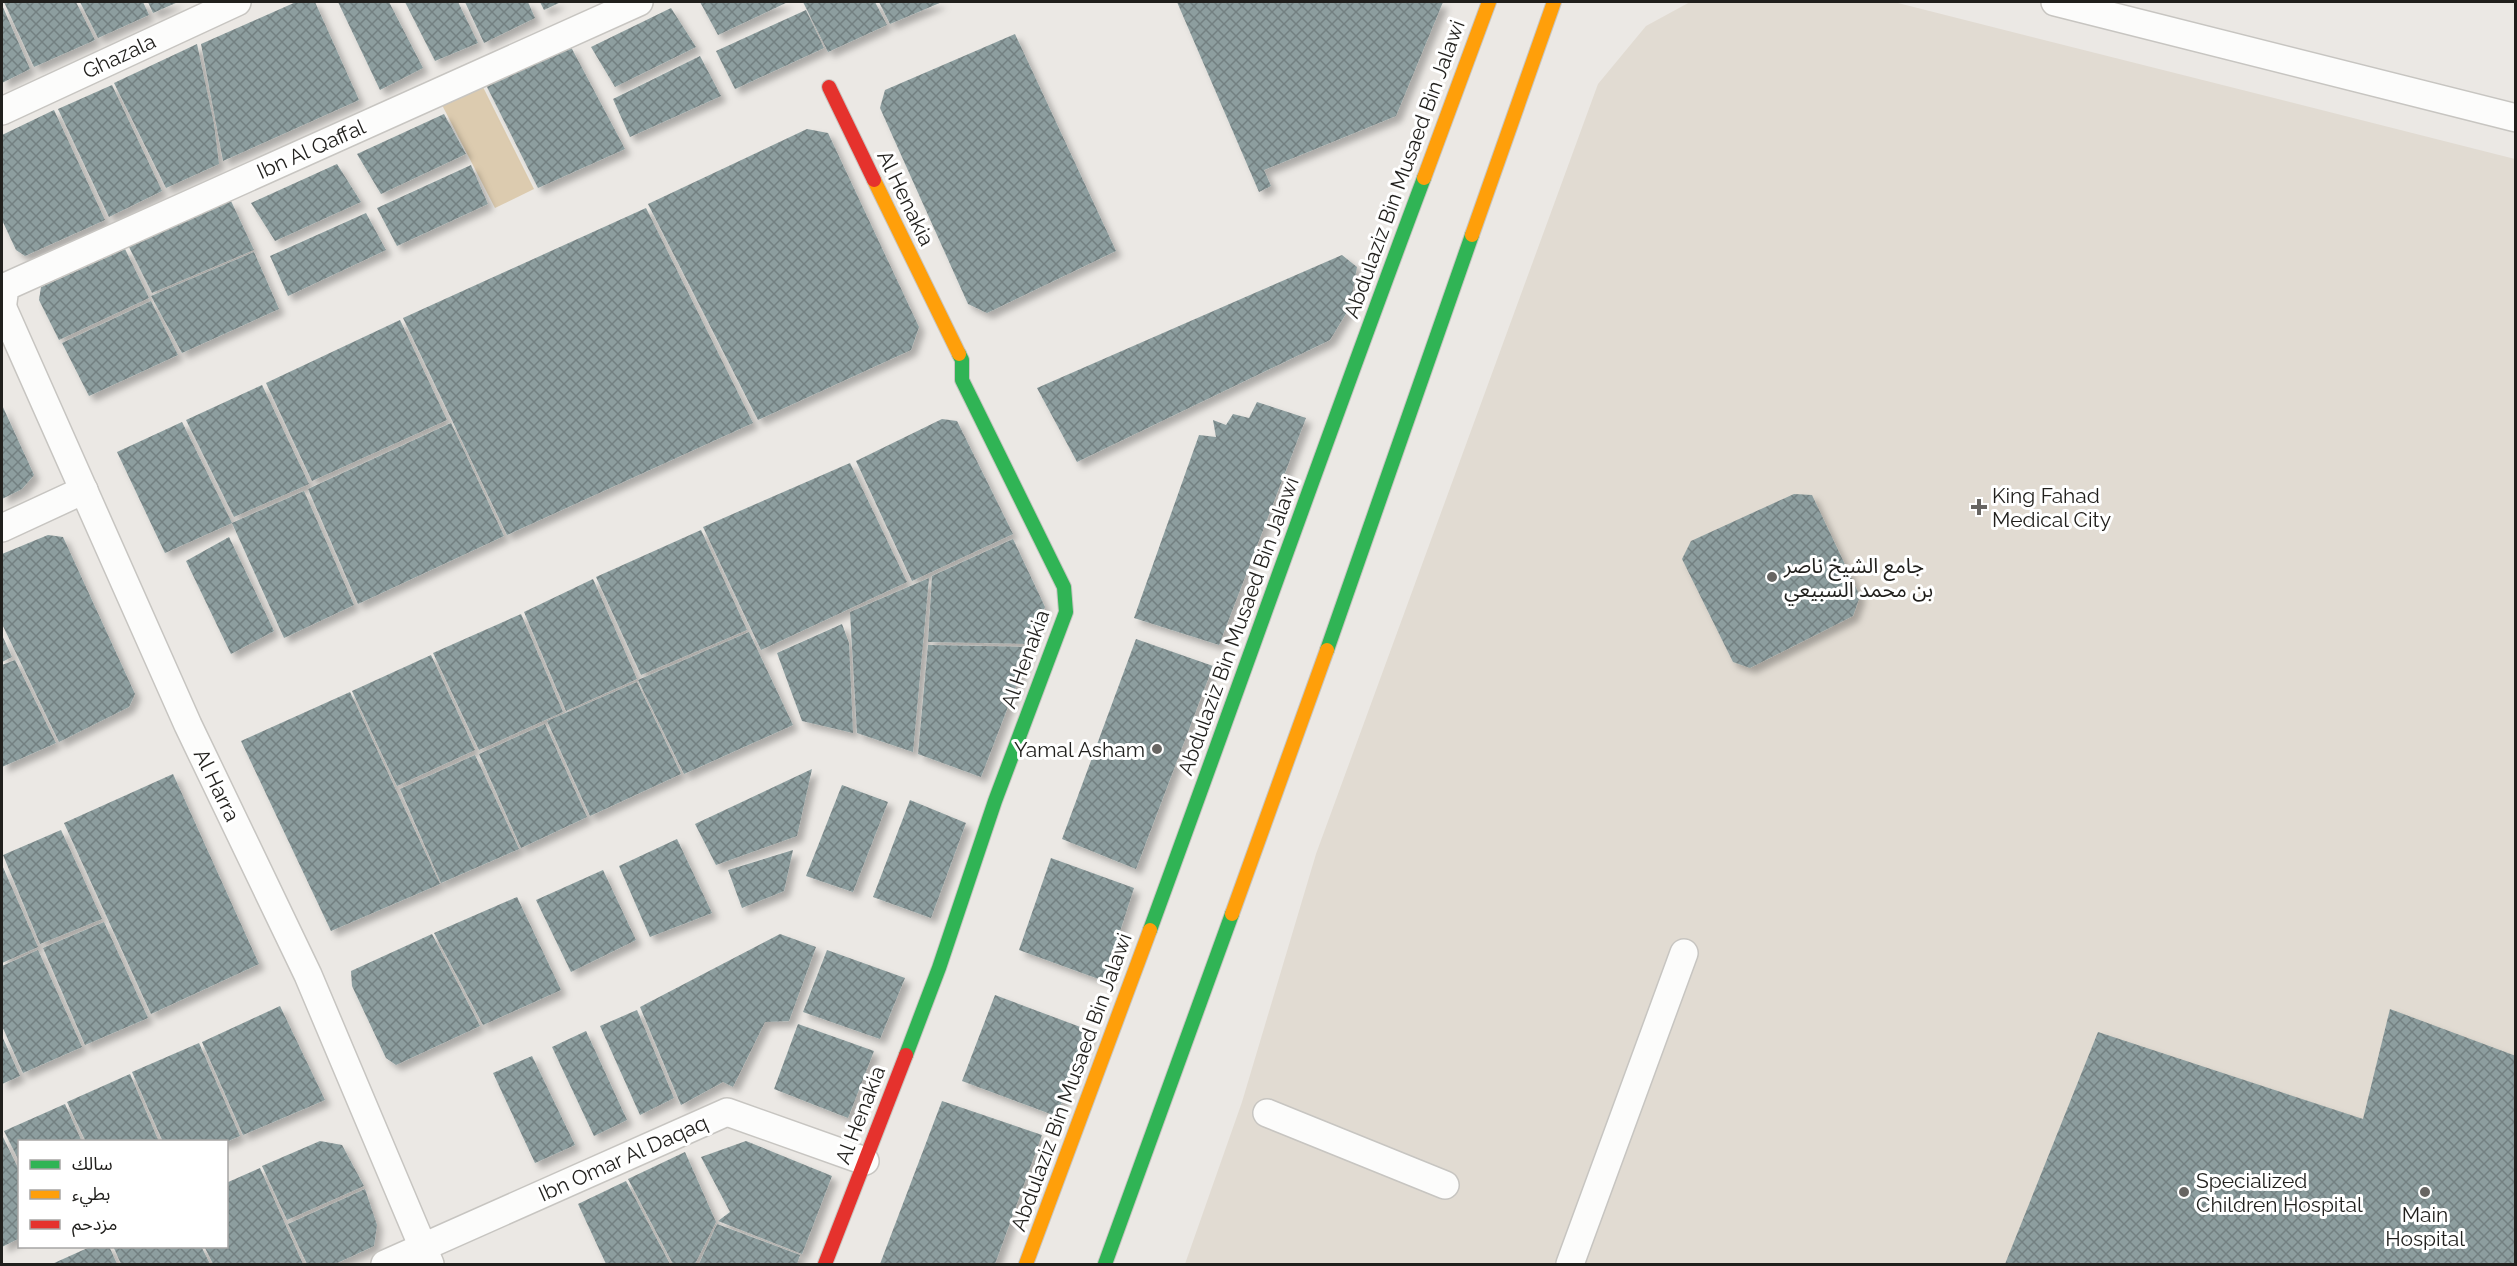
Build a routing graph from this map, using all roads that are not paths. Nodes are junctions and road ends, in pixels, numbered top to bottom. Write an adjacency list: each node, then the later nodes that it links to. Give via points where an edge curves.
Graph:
1 (237, 2): 8 (street, Ghazala)
2 (639, 2): 10 (street, Ibn Al Qaffal, via 5,287)
3 (1489, 2): 20 (main road, Abdulaziz Bin Musaed Bin Jalawi)
4 (1554, 2): 21 (main road, via 1288,761)
5 (2055, 2): 6 (street)
6 (2120, 10): 9 (street)
7 (829, 87): 15 (main road, Al Henakia, via 962,360 962,380 1064,587 1066,604 994,801 939,968)
8 (2, 111)
9 (2516, 118)
10 (2, 308): 11 (street, Al Harra)
11 (84, 490): 12 (street); 17 (street, Al Harra, via 188,725 308,975)
12 (2, 528)
13 (1684, 952): 22 (street)
14 (1267, 1113): 16 (street)
15 (865, 1161): 17 (street, Ibn Omar Al Daqaq, via 727,1112); 19 (main road, Al Henakia)
16 (1445, 1185)
17 (426, 1256): 18 (street, Ibn Omar Al Daqaq)
18 (386, 1264)
19 (825, 1264)
20 (1026, 1264)
21 (1105, 1264)
22 (1570, 1264)

